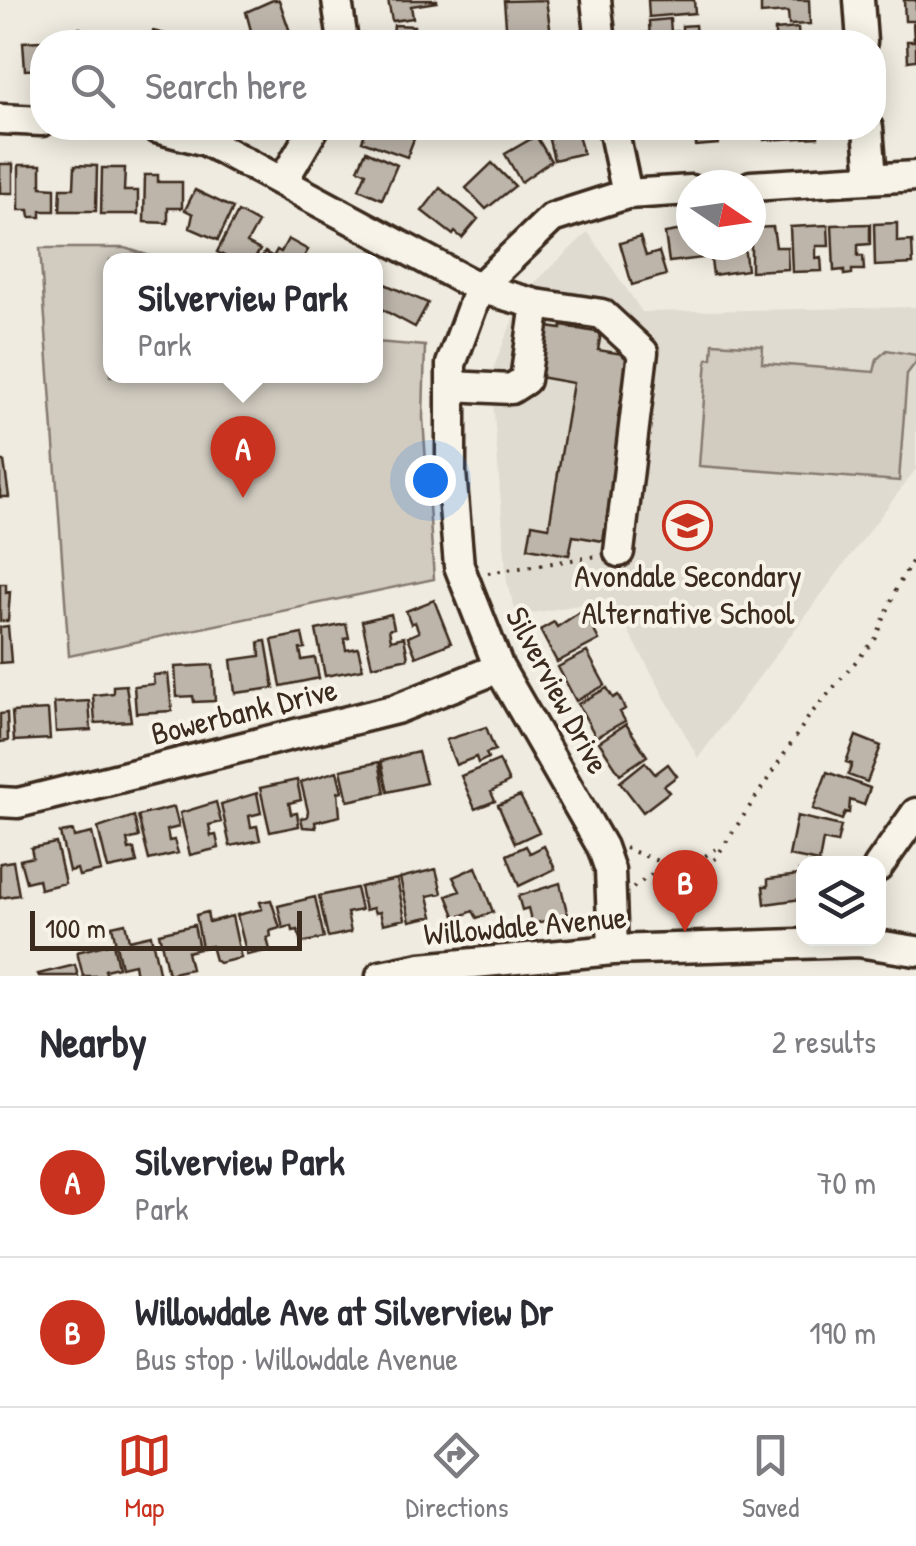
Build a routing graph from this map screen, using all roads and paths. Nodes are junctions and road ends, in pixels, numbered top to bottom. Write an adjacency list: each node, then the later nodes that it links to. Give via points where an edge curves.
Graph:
1 (337, 0): 4 (street)
2 (596, 0): 5 (street)
3 (859, 0): 6 (street)
4 (341, 30)
5 (600, 30)
6 (861, 30)
7 (0, 119): 8 (street)
8 (30, 120)
9 (199, 140): 15 (street)
10 (307, 140): 15 (street)
11 (616, 140): 18 (street)
12 (869, 140): 14 (street)
13 (916, 176): 14 (street)
14 (872, 178): 16 (street)
15 (283, 182): 19 (street)
16 (766, 185)
17 (676, 191): 18 (street, Silverview Drive)
18 (627, 194): 19 (street, Silverview Drive, via 552,218)
19 (479, 288): 20 (street); 21 (street, Silverview Drive, via 451,364)
20 (536, 304): 21 (street, via 525,380 511,389); 22 (street, via 602,314 643,352)
21 (451, 386): 24 (street, Silverview Drive, via 451,472)
22 (619, 552): 24 (path)
23 (916, 555): 28 (path, via 876,638 810,714)
24 (463, 576): 25 (street, Silverview Drive)
25 (499, 668): 26 (street, Bowerbank Drive, via 396,709 18,803); 29 (street, Silverview Drive)
26 (0, 802)
27 (916, 813): 30 (street)
28 (723, 845): 31 (path); 36 (path, via 690,897)
29 (602, 847): 31 (path); 32 (street, Silverview Drive)
30 (886, 856)
31 (666, 864): 32 (path)
32 (613, 904): 35 (street, Silverview Drive)
33 (796, 943): 36 (street, Willowdale Avenue)
34 (886, 945): 37 (street, Willowdale Avenue)
35 (612, 950): 36 (street, Willowdale Avenue); 38 (street, Willowdale Avenue)
36 (674, 950)
37 (916, 951)
38 (380, 976)

